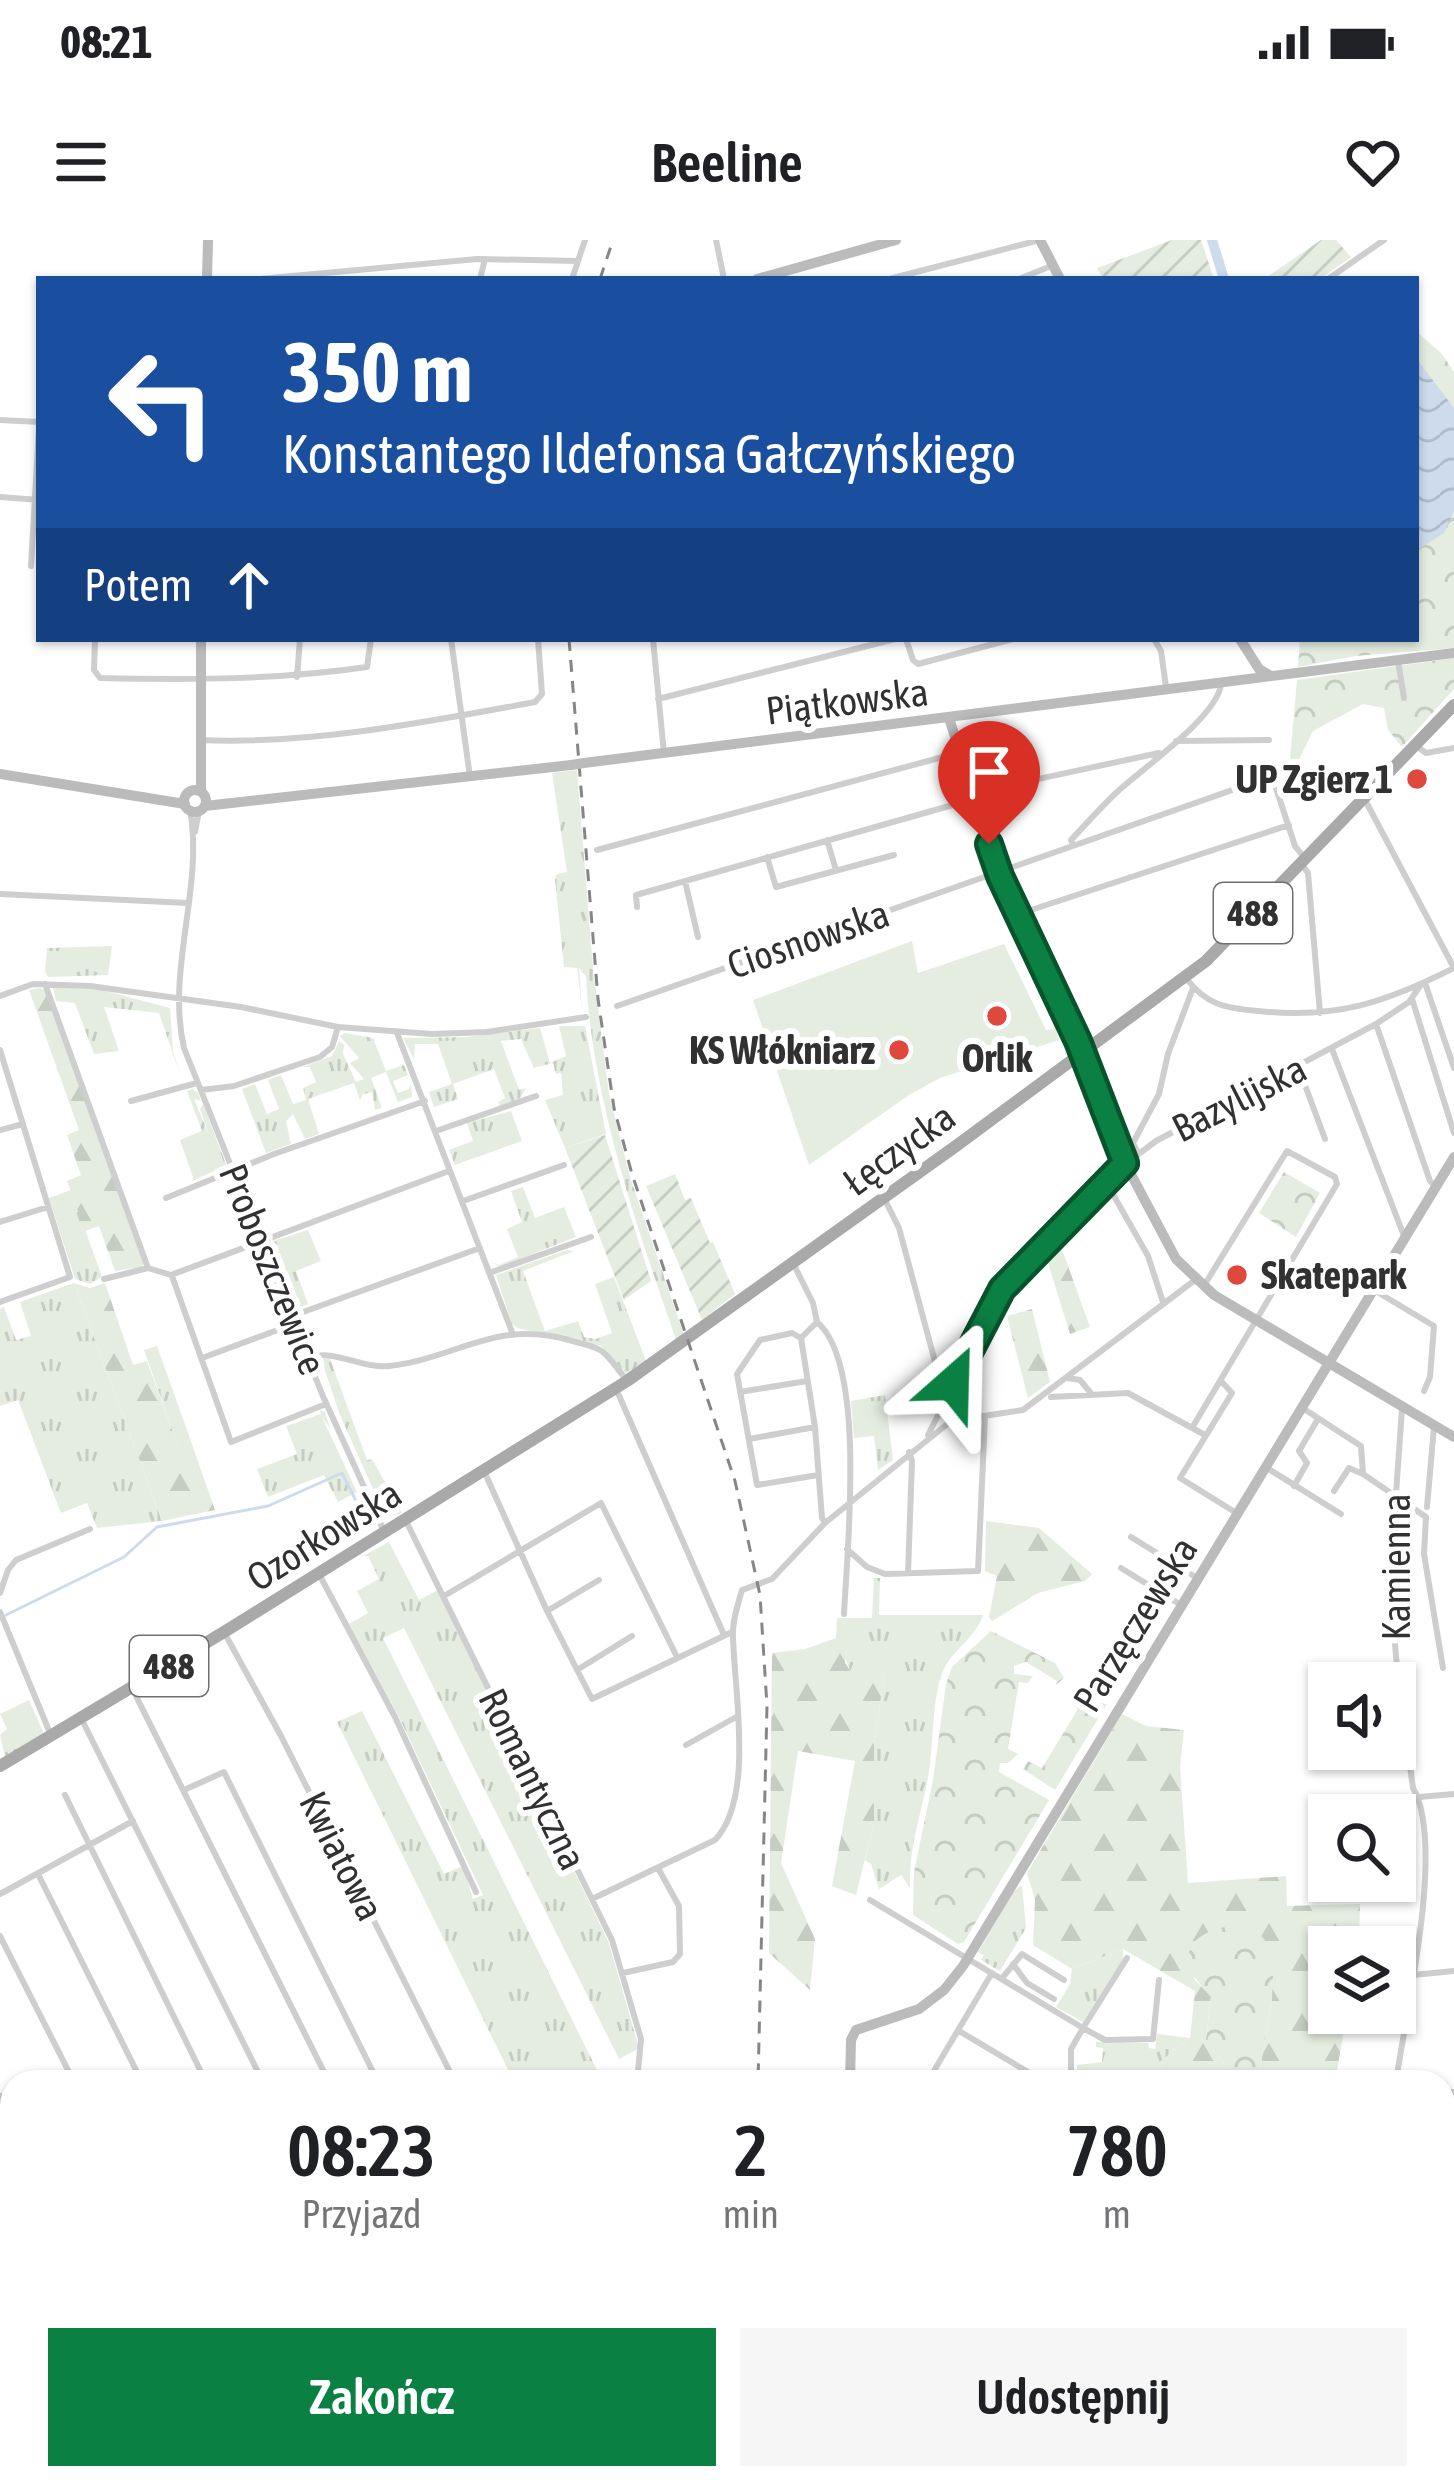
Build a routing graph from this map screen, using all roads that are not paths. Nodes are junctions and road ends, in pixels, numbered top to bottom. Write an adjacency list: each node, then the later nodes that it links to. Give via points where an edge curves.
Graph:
1 (208, 240): 10 (street)
2 (585, 240): 8 (street)
3 (716, 240): 14 (street)
4 (896, 240): 15 (street)
5 (1040, 240): 9 (street); 16 (street)
6 (1384, 240): 19 (street)
7 (481, 258): 8 (street); 11 (street); 12 (street)
8 (578, 261): 13 (street)
9 (1052, 266): 17 (street); 18 (street)
10 (207, 276)
11 (292, 276)
12 (479, 276)
13 (573, 276)
14 (723, 276)
15 (768, 276)
16 (901, 276)
17 (1027, 276)
18 (1058, 276)
19 (1332, 276)
20 (0, 420): 21 (street)
21 (36, 425)
22 (0, 497): 23 (street)
23 (36, 500)
24 (36, 511): 25 (street)
25 (31, 566)
26 (95, 642): 42 (street, via 100,678)
27 (201, 642): 42 (street)
28 (300, 642): 41 (street)
29 (371, 642): 41 (street, via 367,667)
30 (451, 642): 48 (street)
31 (538, 642): 48 (street, via 542,694 535,702)
32 (656, 642): 46 (street)
33 (883, 642): 46 (street)
34 (907, 642): 35 (street, via 918,664)
35 (1002, 642)
36 (1156, 642): 44 (street)
37 (1241, 642): 40 (street)
38 (1454, 653): 39 (street)
39 (1398, 661): 40 (street, via 1275,676); 45 (street)
40 (1253, 670): 43 (street, Piątkowska)
41 (297, 677): 42 (street)
42 (200, 681): 50 (street)
43 (1221, 683): 44 (street, Piątkowska); 52 (street)
44 (1166, 690): 49 (street, Piątkowska)
45 (1404, 698)
46 (658, 699): 56 (street)
47 (1454, 701): 53 (main road, 488)
48 (461, 715): 50 (street); 59 (street)
49 (950, 718): 56 (street, Piątkowska); 60 (street)
50 (199, 740): 62 (street)
51 (1269, 740): 52 (street)
52 (1176, 741): 55 (street)
53 (1416, 744): 54 (street, via 1426,753); 61 (main road, Łęczycka / 488)
54 (1454, 748)
55 (1162, 753): 60 (street); 65 (street)
56 (664, 754): 59 (street, Piątkowska)
57 (954, 754): 66 (street)
58 (0, 773): 62 (street, Piątkowska)
59 (470, 777): 62 (street, Piątkowska, via 247,802)
60 (974, 796): 64 (street); 71 (street)
61 (1364, 798): 69 (main road, Łęczycka / 488); 78 (street)
62 (195, 800): 74 (street, Proboszczewice)
63 (1289, 825): 65 (street, Ciosnowska, via 1272,776); 69 (street); 76 (street)
64 (827, 840): 68 (street); 70 (street)
65 (1073, 845): 71 (street, Ciosnowska)
66 (597, 850)
67 (894, 855): 70 (street)
68 (767, 857): 70 (street, via 776,887); 72 (street)
69 (1303, 861): 80 (main road, Łęczycka / 488); 86 (street)
70 (836, 870)
71 (998, 871): 76 (street); 85 (street, Ciosnowska)
72 (685, 881): 75 (street, via 636,895); 77 (street)
73 (0, 894): 74 (street)
74 (188, 903): 84 (street, Proboszczewice)
75 (637, 907)
76 (1019, 914): 93 (street)
77 (698, 938)
78 (1454, 968): 81 (street)
79 (45, 983): 82 (street); 84 (street); 123 (street)
80 (1189, 983): 86 (street, via 1221,1006); 93 (main road, Łęczycka / 488); 105 (street, via 1159,1094 1133,1143)
81 (1422, 985): 83 (street, Bazylijska); 86 (street); 95 (street)
82 (0, 996)
83 (1412, 999): 88 (street, Bazylijska); 103 (street)
84 (181, 1000): 89 (street); 96 (street, Proboszczewice, via 183,1042)
85 (617, 1006)
86 (1320, 1015)
87 (586, 1017): 90 (street, via 465,1034)
88 (1376, 1024): 91 (street, Bazylijska); 112 (street)
89 (338, 1027): 90 (street); 96 (street, via 320,1057 234,1085)
90 (396, 1032): 99 (street)
91 (1332, 1049): 94 (street, Bazylijska); 118 (street)
92 (0, 1050): 100 (street)
93 (1082, 1053): 107 (street); 114 (main road, Łęczycka / 488)
94 (1299, 1068): 104 (street); 105 (street, Bazylijska)
95 (1454, 1068)
96 (200, 1086): 98 (street); 109 (street, Proboszczewice)
97 (536, 1096): 102 (street)
98 (131, 1101)
99 (424, 1101): 102 (street); 109 (street)
100 (22, 1124): 101 (street); 116 (street)
101 (0, 1130)
102 (436, 1131): 110 (street)
103 (1454, 1132)
104 (1324, 1138)
105 (1138, 1153): 107 (street, Bazylijska)
106 (1454, 1157): 112 (street, Parzęczewska)
107 (1125, 1163): 111 (street, Bazylijska); 127 (street, via 1176,1259)
108 (564, 1165): 115 (street)
109 (233, 1170): 113 (street); 120 (street, Proboszczewice)
110 (451, 1171): 115 (street); 120 (street)
111 (1106, 1181): 130 (street, via 1148,1256); 148 (street, Bazylijska, via 1002,1289)
112 (1436, 1187): 118 (street, Parzęczewska)
113 (166, 1198)
114 (884, 1198): 122 (main road, Łęczycka / 488); 148 (street)
115 (463, 1201): 121 (street)
116 (49, 1206): 117 (street); 129 (street, via 70,1277)
117 (0, 1222)
118 (1403, 1234): 128 (street, Parzęczewska)
119 (592, 1237): 124 (street)
120 (261, 1240): 125 (street); 132 (street, Proboszczewice)
121 (480, 1248): 124 (street); 132 (street)
122 (793, 1263): 133 (street); 136 (main road, Łęczycka / 488)
123 (148, 1268): 125 (street); 126 (street)
124 (489, 1273): 134 (street)
125 (171, 1275): 137 (street)
126 (104, 1279)
127 (1199, 1284): 130 (street); 131 (street); 131 (street, via 1287,1151 1336,1177)
128 (1374, 1290): 139 (street, Parzęczewska); 145 (street, via 1434,1326)
129 (0, 1302)
130 (1163, 1304): 140 (street)
131 (1255, 1319): 139 (street); 142 (street)
132 (293, 1320): 137 (street); 138 (street, Proboszczewice)
133 (817, 1322): 135 (street); 170 (street, via 838,1360 852,1451)
134 (512, 1332): 138 (street, via 390,1366); 143 (street, via 593,1347)
135 (801, 1338): 141 (street); 144 (street, via 760,1340 736,1374)
136 (676, 1348): 143 (main road, Ozorkowska / 488)
137 (202, 1358): 149 (street, via 231,1442)
138 (308, 1358): 149 (street, Proboszczewice)
139 (1329, 1364): 150 (street, Parzęczewska); 151 (street)
140 (1065, 1378): 146 (street); 152 (street, via 1022,1410)
141 (807, 1381): 144 (street); 155 (street)
142 (1220, 1381): 157 (street); 158 (street, via 1232,1393)
143 (621, 1384): 164 (main road, Ozorkowska / 488); 193 (street)
144 (740, 1391): 161 (street)
145 (1424, 1391)
146 (1093, 1394): 147 (street); 157 (street, via 1128,1393)
147 (1051, 1397)
148 (945, 1401): 154 (street); 160 (street, Bazylijska)
149 (326, 1404): 177 (street, Proboszczewice)
150 (1303, 1408): 153 (street); 163 (street, Parzęczewska)
151 (1402, 1408): 156 (street); 169 (street, Kamienna)
152 (985, 1418): 154 (street); 183 (street, via 978,1571)
153 (1318, 1419): 165 (street, via 1362,1447); 167 (street, via 1299,1451 1307,1463)
154 (951, 1420): 160 (street)
155 (815, 1427): 161 (street); 166 (street)
156 (1434, 1427): 159 (street); 171 (street)
157 (1192, 1428): 158 (street)
158 (1205, 1435): 172 (street, via 1180,1478)
159 (1454, 1437)
160 (926, 1438): 162 (street, Bazylijska)
161 (749, 1439): 166 (street, via 758,1485)
162 (909, 1452): 170 (street, Bazylijska); 183 (street)
163 (1266, 1467): 167 (street); 172 (street, Parzęczewska)
164 (484, 1471): 174 (main road, Ozorkowska / 488); 180 (street)
165 (1363, 1474): 168 (street, via 1349,1468); 169 (street)
166 (818, 1475): 175 (street)
167 (1294, 1486): 173 (street)
168 (1334, 1491)
169 (1395, 1496): 196 (street, via 1426,1519 1424,1554); 207 (street, Kamienna, via 1396,1674)
170 (850, 1502): 175 (street, Bazylijska); 179 (street)
171 (1427, 1507)
172 (1238, 1514): 184 (street, Parzęczewska)
173 (1341, 1514)
174 (405, 1520): 177 (main road, Ozorkowska / 488); 187 (street, Romantyczna)
175 (825, 1523): 193 (street, Bazylijska, via 772,1579 742,1590)
176 (90, 1528): 186 (street, via 16,1560)
177 (385, 1532): 182 (main road, Ozorkowska / 488)
178 (1131, 1537): 184 (street)
179 (847, 1549): 183 (street, via 867,1567); 191 (street)
180 (520, 1551): 187 (street); 189 (street); 195 (street, via 601,1503)
181 (1120, 1568): 188 (street)
182 (319, 1574): 192 (main road, Ozorkowska / 488); 212 (street)
183 (908, 1574)
184 (1197, 1578): 188 (street, Parzęczewska)
185 (599, 1580): 189 (street)
186 (0, 1593)
187 (444, 1596): 214 (street, Romantyczna)
188 (1181, 1605): 219 (street, Parzęczewska)
189 (547, 1611): 197 (street)
190 (0, 1612): 201 (street)
191 (844, 1614)
192 (224, 1632): 198 (main road, Ozorkowska / 488); 238 (street, Kwiatowa)
193 (728, 1633): 195 (street); 199 (street)
194 (632, 1636): 197 (street)
195 (677, 1657): 197 (street, via 592,1699)
196 (1444, 1668)
197 (577, 1670)
198 (132, 1688): 200 (main road, Ozorkowska / 488); 204 (street)
199 (738, 1716): 202 (street); 210 (street, via 736,1778 721,1834)
200 (81, 1718): 201 (main road, Ozorkowska / 488); 208 (street)
201 (51, 1736): 203 (main road, Ozorkowska / 488)
202 (686, 1745)
203 (0, 1766)
204 (184, 1790): 236 (street); 237 (street, via 224,1772)
205 (1454, 1794): 207 (street)
206 (65, 1795): 209 (street)
207 (1419, 1797): 217 (street, Kamienna, via 1424,1870)
208 (134, 1821): 209 (street); 235 (street)
209 (88, 1846): 211 (street); 234 (street)
210 (658, 1868): 214 (street); 222 (street, via 680,1906 680,1954)
211 (38, 1874): 213 (street); 233 (street)
212 (476, 1892)
213 (0, 1894)
214 (592, 1899): 222 (street, Romantyczna)
215 (870, 1900): 219 (street)
216 (0, 1936): 232 (street)
217 (1416, 1946)
218 (1127, 1958): 229 (street)
219 (968, 1959): 223 (street); 240 (street, Parzęczewska, via 927,2004 856,2030)
220 (1013, 1964): 225 (street); 226 (street, via 1022,1954); 228 (street)
221 (1454, 1972): 224 (street)
222 (622, 1973): 239 (street, Romantyczna, via 642,2046)
223 (992, 1973): 225 (street); 230 (street)
224 (1416, 1975)
225 (1003, 1978): 229 (street)
226 (1064, 1980)
227 (1159, 1980): 229 (street, via 1153,2038 1106,2040)
228 (1054, 1999)
229 (1083, 2028): 243 (street)
230 (959, 2031): 241 (street); 242 (street)
231 (1404, 2034): 244 (street, Kamienna)
232 (68, 2070)
233 (136, 2070)
234 (200, 2070)
235 (257, 2070)
236 (323, 2070)
237 (372, 2070)
238 (449, 2070)
239 (639, 2070)
240 (850, 2070)
241 (935, 2070)
242 (1025, 2070)
243 (1071, 2070)
244 (1398, 2070)

